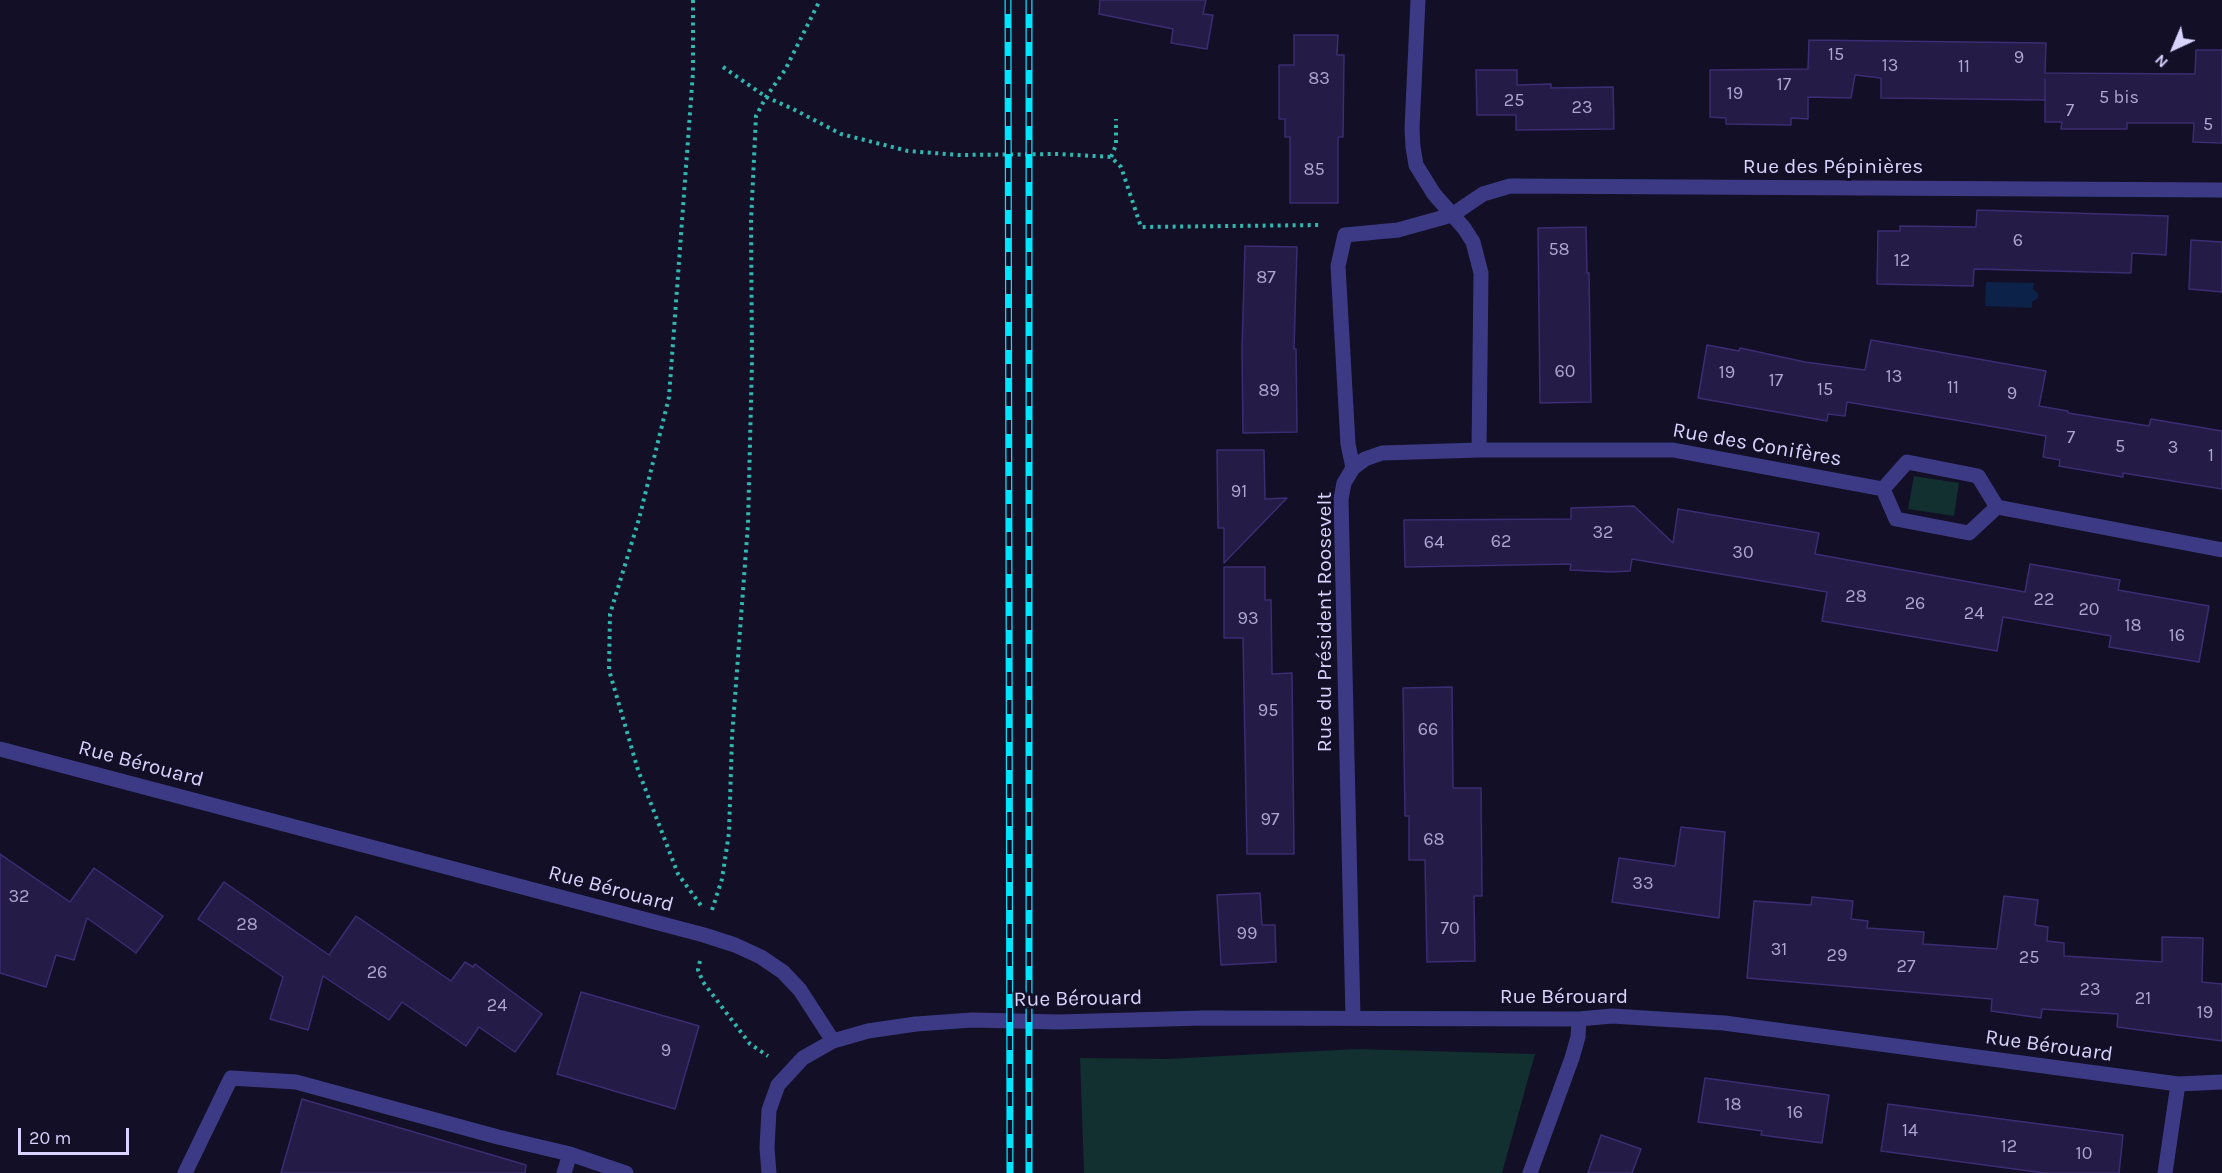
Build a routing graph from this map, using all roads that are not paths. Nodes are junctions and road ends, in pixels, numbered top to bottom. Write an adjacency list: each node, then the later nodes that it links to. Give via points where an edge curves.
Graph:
1 (1418, 0): 3 (street, via 1413,147 1416,165 1425,181)
2 (2222, 190): 3 (street, Rue des Pépinières, via 1510,186 1484,194)
3 (1452, 215): 4 (street, via 1473,242 1481,273); 5 (street, Rue des Pépinières, via 1398,230 1345,235 1338,266 1348,444)
4 (1479, 450): 5 (street, Rue du Président Roosevelt, via 1382,453); 6 (street, Rue des Conifères, via 1673,450)
5 (1353, 468): 10 (street, Rue du Président Roosevelt, via 1341,499)
6 (1883, 489): 7 (street, via 1907,462 1978,476); 7 (street, via 1896,519 1969,533)
7 (1997, 507): 8 (street)
8 (2222, 550)
9 (0, 749): 12 (street, Rue Bérouard, via 735,945 783,972 800,990)
10 (1353, 1017): 11 (street, Rue Bérouard); 12 (street, Rue Bérouard, via 972,1020 868,1031)
11 (1579, 1019): 14 (street, Rue Bérouard, via 1612,1016 1724,1023); 20 (street, via 1572,1058)
12 (833, 1041): 19 (street, via 804,1058 778,1085 769,1110)
13 (2222, 1082): 14 (street, Rue Bérouard)
14 (2178, 1084): 21 (street)
15 (570, 1155): 16 (street, via 296,1082 231,1078); 17 (street); 18 (street)
16 (185, 1173)
17 (564, 1173)
18 (626, 1173)
19 (769, 1173)
20 (1530, 1173)
21 (2165, 1173)

